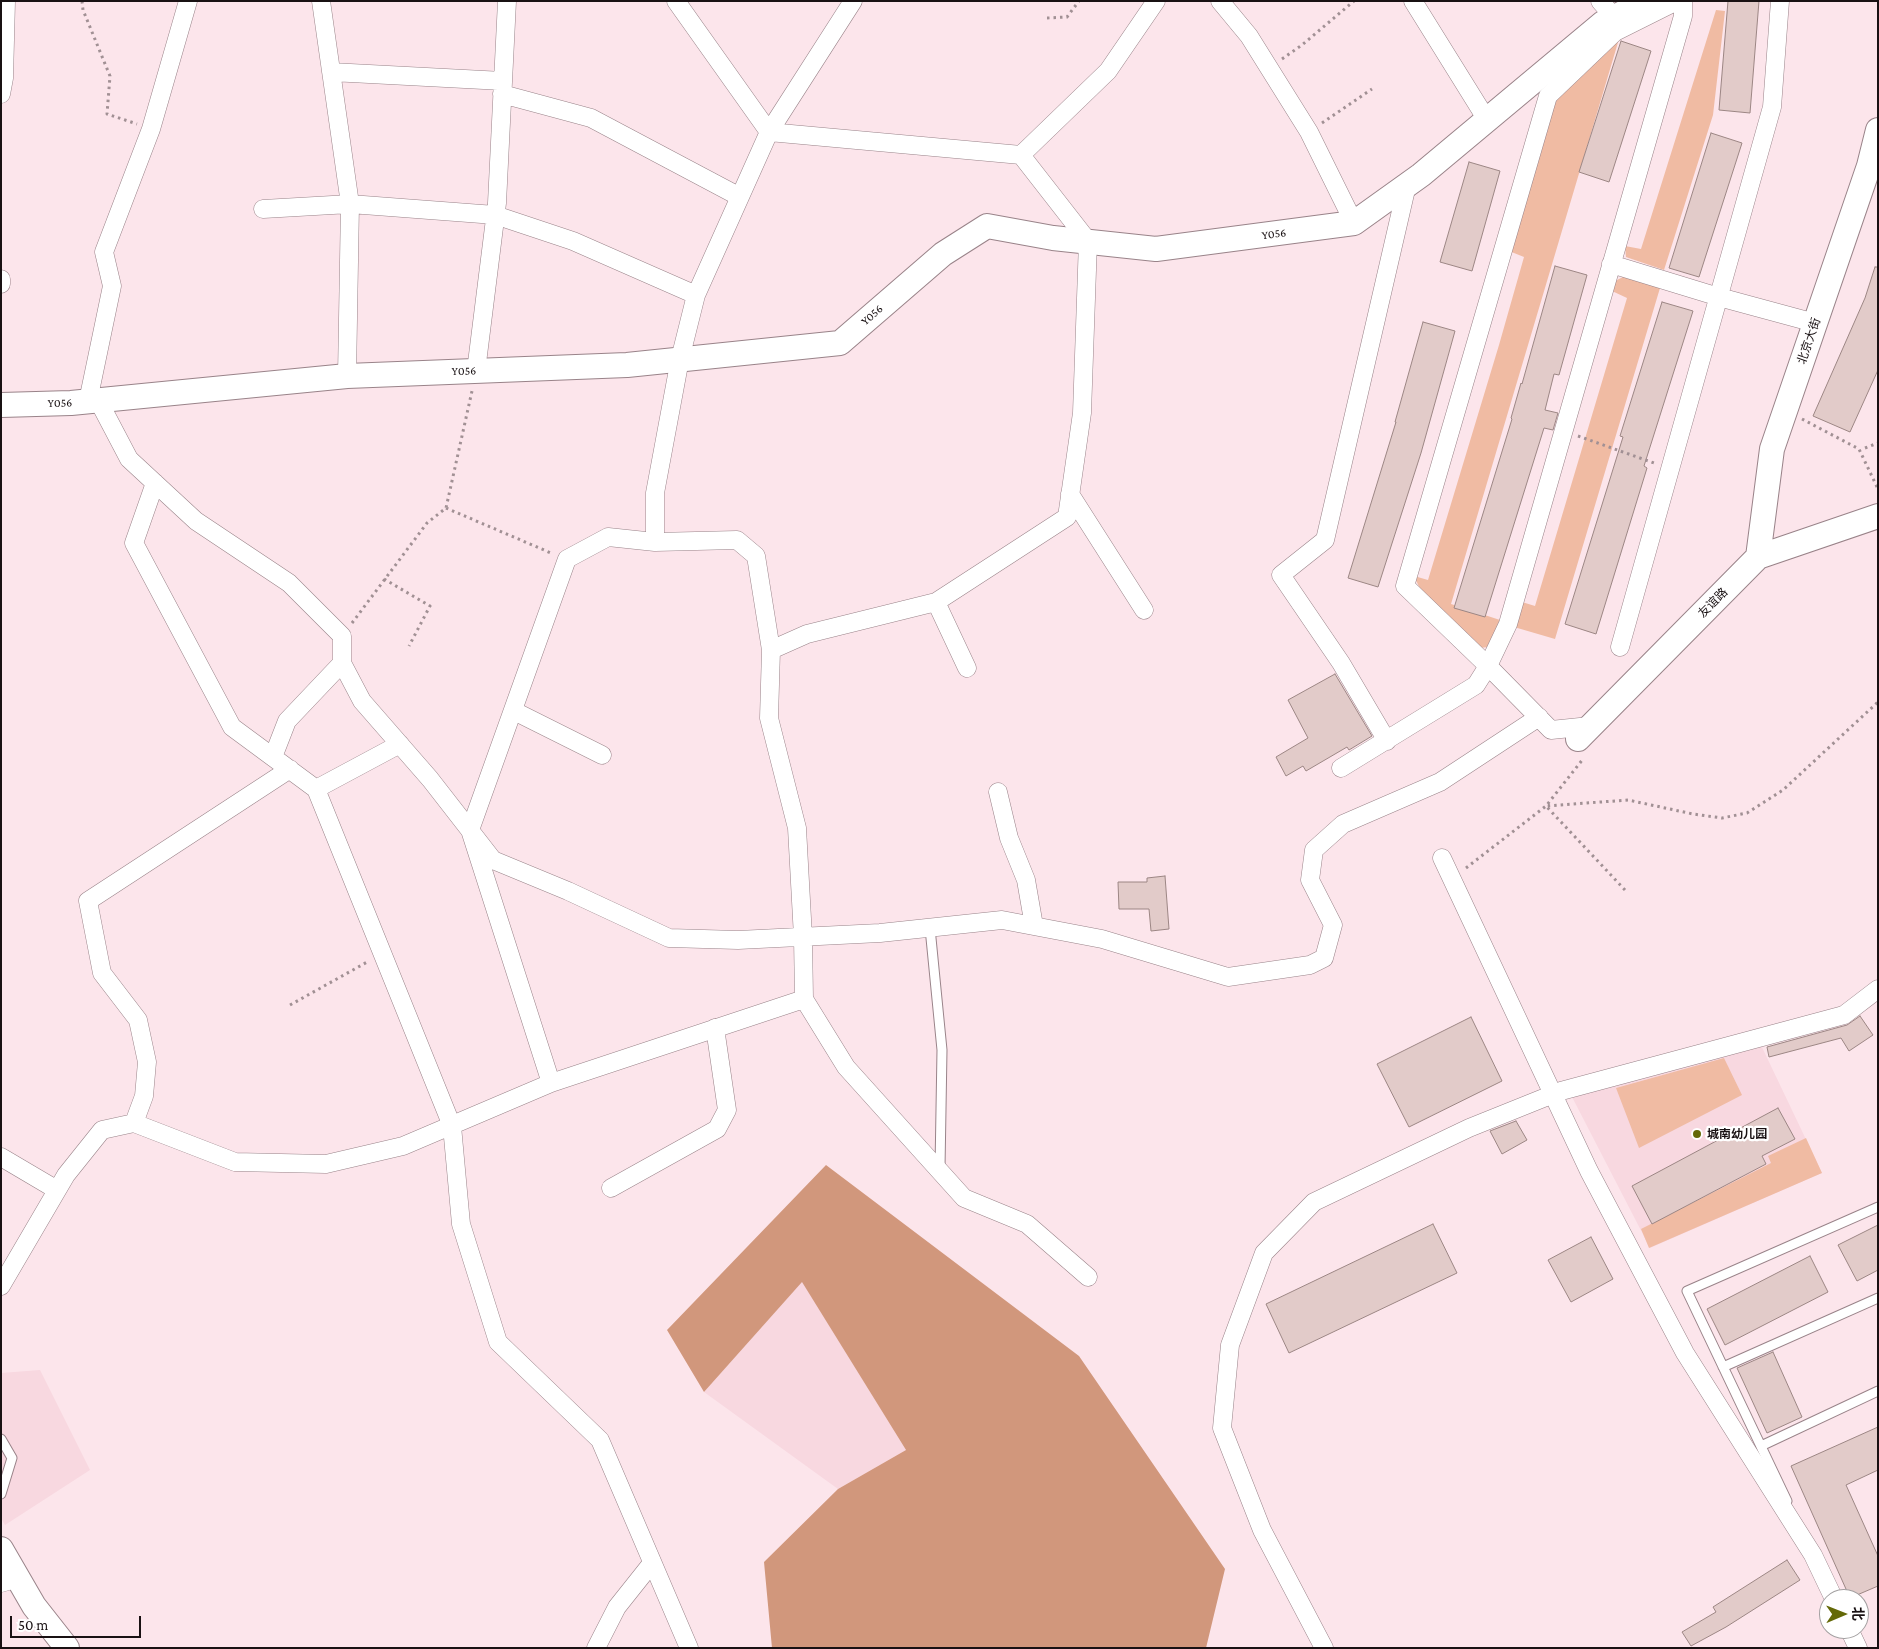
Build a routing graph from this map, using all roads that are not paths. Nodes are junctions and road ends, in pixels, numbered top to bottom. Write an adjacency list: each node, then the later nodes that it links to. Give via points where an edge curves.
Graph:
1 (6, 1): 17 (street)
2 (188, 1): 38 (street, via 151,129 104,252 112,286)
3 (321, 1): 15 (street)
4 (507, 1): 16 (street)
5 (676, 1): 20 (street)
6 (1156, 1): 21 (street, via 1108,72)
7 (1220, 1): 27 (street, via 1249,36 1309,132)
8 (1413, 1): 18 (street)
9 (1646, 1): 14 (street, Y056 / Y056)
10 (1676, 1): 50 (street, via 1615,32 1548,96 1405,586)
11 (1683, 1): 29 (street, via 1683,16)
12 (1780, 1): 33 (street, via 1772,107)
13 (847, 3): 20 (street)
14 (1607, 9): 18 (street, Y056 / Y056, via 1603,23)
15 (331, 72): 16 (street); 24 (street)
16 (502, 87): 23 (street, via 591,118); 26 (street)
17 (1, 94)
18 (1487, 120): 22 (street, Y056 / Y056)
19 (1878, 130): 34 (street, 北京大街, via 1869,166)
20 (769, 132): 21 (street); 23 (street)
21 (1021, 155): 28 (street)
22 (1407, 185): 27 (street, Y056 / Y056); 55 (street, via 1325,540 1281,575 1341,663)
23 (740, 197): 32 (street)
24 (350, 204): 25 (street); 26 (street); 37 (street)
25 (263, 209)
26 (495, 215): 32 (street, via 573,241); 36 (street)
27 (1354, 223): 28 (street, Y056 / Y056, via 1156,248)
28 (1088, 241): 35 (street, Y056 / Y056, via 987,226 943,254 840,343); 41 (street, via 1082,413)
29 (1611, 264): 33 (street); 50 (street, via 1508,624)
30 (1, 279): 31 (street)
31 (1, 284)
32 (696, 296): 35 (street)
33 (1718, 297): 34 (street); 47 (street)
34 (1815, 323): 44 (street, 北京大街, via 1772,449)
35 (680, 360): 36 (street, Y056 / Y056); 43 (street, via 655,493)
36 (476, 371): 37 (street, Y056 / Y056)
37 (346, 376): 38 (street, Y056 / Y056)
38 (93, 400): 39 (street, Y056 / Y056); 40 (street, via 129,460)
39 (1, 404)
40 (154, 483): 49 (street, via 196,521 289,583 342,636); 58 (street, via 134,543 232,727)
41 (1070, 494): 45 (street, via 1067,516); 46 (street)
42 (1878, 516): 44 (street, 友谊路)
43 (654, 542): 48 (street, via 737,540 756,556); 52 (street, via 608,537 567,559)
44 (1758, 558): 54 (street, 友谊路)
45 (936, 602): 48 (street, via 807,634); 51 (street)
46 (1144, 610)
47 (1620, 647)
48 (771, 650): 67 (street, via 770,718 797,828)
49 (342, 663): 56 (street, via 362,701); 58 (street, via 287,721)
50 (1488, 666): 53 (street); 55 (street, via 1476,686)
51 (967, 668)
52 (514, 711): 57 (street); 63 (street)
53 (1539, 718): 54 (street, via 1551,730); 65 (street, via 1440,782 1343,824 1314,850 1310,880 1333,925 1324,958 1310,965 1228,977 1102,939)
54 (1584, 740)
55 (1387, 742): 59 (street)
56 (400, 744): 61 (street); 63 (street)
57 (602, 755)
58 (273, 757): 60 (street)
59 (1341, 768)
60 (290, 770): 61 (street); 73 (street, via 88,901 102,973 138,1020 147,1062 144,1096)
61 (316, 789): 74 (street)
62 (998, 792): 65 (street, via 1009,838 1026,880)
63 (470, 830): 67 (street, via 494,860 669,938 738,940); 71 (street)
64 (1442, 858): 72 (street)
65 (1034, 926): 66 (street, via 1002,920)
66 (930, 928): 67 (street); 76 (lane, via 942,1050)
67 (804, 936): 69 (street)
68 (1878, 989): 72 (street, via 1844,1015)
69 (804, 999): 70 (street); 76 (street, via 846,1067)
70 (715, 1028): 71 (street); 77 (street, via 727,1110 717,1129)
71 (551, 1083): 74 (street)
72 (1553, 1095): 89 (street, via 1588,1171 1685,1353); 96 (street, via 1470,1128 1314,1202 1264,1253 1230,1345 1222,1428 1262,1530)
73 (134, 1123): 74 (street, via 235,1162 326,1164 403,1146); 78 (street, via 102,1130)
74 (452, 1126): 90 (street, via 461,1224 498,1342 600,1440)
75 (1, 1157): 78 (street)
76 (940, 1171): 80 (street, via 964,1198 1027,1224)
77 (611, 1188)
78 (57, 1190): 81 (street)
79 (1878, 1207): 83 (lane, via 1687,1292)
80 (1088, 1277)
81 (1, 1286)
82 (1878, 1298): 83 (lane)
83 (1723, 1366): 86 (lane)
84 (1878, 1391): 86 (lane)
85 (1, 1439): 87 (lane, via 12,1458)
86 (1761, 1446): 89 (lane)
87 (1, 1494)
88 (1, 1550): 91 (street)
89 (1813, 1555): 92 (street)
90 (652, 1563): 94 (street, via 617,1607); 95 (street)
91 (9, 1580): 93 (street)
92 (1829, 1589)
93 (67, 1648)
94 (596, 1648)
95 (689, 1648)
96 (1324, 1648)

